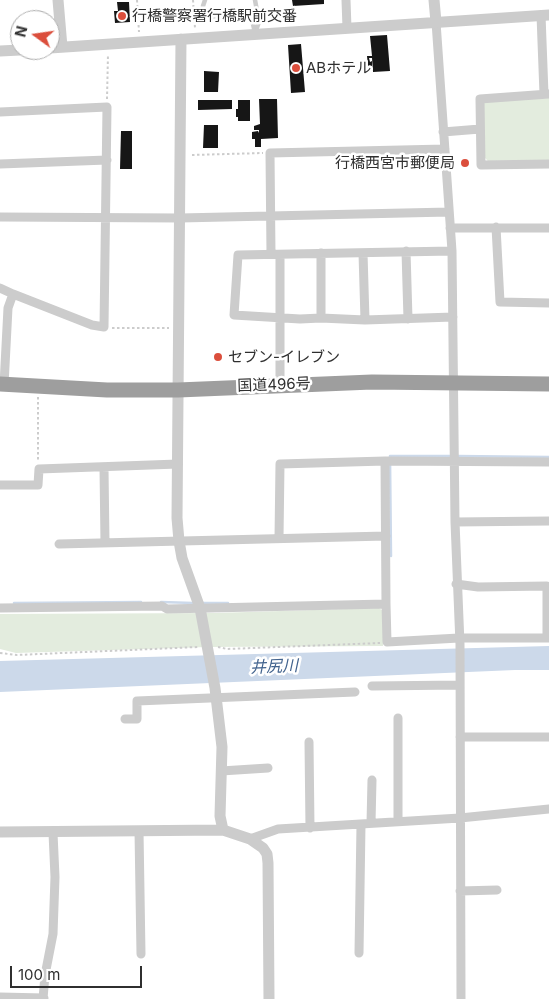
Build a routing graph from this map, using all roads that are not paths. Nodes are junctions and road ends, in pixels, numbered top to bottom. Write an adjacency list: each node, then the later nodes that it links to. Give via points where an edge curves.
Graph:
1 (204, 0): 8 (lane, via 206,16 214,19 243,12 251,15)
2 (255, 0): 8 (lane, via 259,22)
3 (346, 0): 7 (street)
4 (434, 0): 6 (street)
5 (545, 15): 6 (street); 11 (street)
6 (436, 22): 7 (street); 14 (street)
7 (347, 28): 8 (street)
8 (255, 35): 9 (street)
9 (181, 39): 10 (street); 23 (street)
10 (60, 48)
11 (547, 94): 13 (street, via 480,99)
12 (0, 112): 16 (street, via 107,107)
13 (480, 129): 14 (street); 18 (street, via 481,165)
14 (443, 132): 15 (street)
15 (445, 149): 19 (street); 20 (street, via 270,153)
16 (107, 160): 17 (street); 22 (street)
17 (0, 164)
18 (549, 164)
19 (448, 212): 20 (street); 25 (street)
20 (270, 215): 23 (street); 30 (street)
21 (0, 217): 22 (street)
22 (106, 217): 23 (street); 34 (street, via 104,327)
23 (180, 218): 46 (street)
24 (496, 227): 25 (street); 26 (street); 35 (street, via 500,302)
25 (450, 228): 28 (street)
26 (549, 228)
27 (406, 251): 28 (street); 29 (street); 40 (street)
28 (452, 251): 38 (street)
29 (363, 252): 31 (street); 41 (street)
30 (271, 254): 32 (street); 37 (street, via 238,255 234,315)
31 (321, 254): 32 (street); 39 (street)
32 (280, 255): 37 (street)
33 (0, 288): 34 (street)
34 (13, 294): 36 (street)
35 (549, 304)
36 (4, 308): 45 (street)
37 (279, 317): 39 (street); 43 (street)
38 (453, 317): 40 (street); 42 (street)
39 (321, 318): 41 (street)
40 (408, 319): 41 (street)
41 (364, 320)
42 (454, 383): 43 (highway, 国道496号); 44 (highway, 国道496号); 48 (street)
43 (280, 384): 46 (highway, 国道496号)
44 (549, 384)
45 (2, 385): 46 (highway, 国道496号)
46 (178, 390): 50 (street)
47 (385, 461): 48 (street); 55 (street); 56 (street, via 280,464)
48 (456, 461): 49 (street); 54 (street)
49 (549, 462)
50 (178, 464): 51 (street); 57 (street)
51 (104, 468): 52 (street, via 39,470 38,485); 58 (street)
52 (0, 485)
53 (549, 521): 54 (street)
54 (455, 522): 60 (street)
55 (386, 536): 56 (street); 61 (street)
56 (279, 538): 57 (street)
57 (179, 540): 58 (street); 64 (street, via 187,576)
58 (105, 543): 59 (street)
59 (58, 544)
60 (456, 584): 62 (street, via 478,587 546,586); 66 (street)
61 (386, 604): 64 (street); 66 (street, via 387,642)
62 (548, 605): 65 (street)
63 (0, 608): 64 (street)
64 (200, 608): 70 (street)
65 (548, 638): 66 (street)
66 (459, 641): 67 (street)
67 (460, 683): 68 (street); 73 (street)
68 (372, 686)
69 (355, 692): 70 (street)
70 (216, 694): 72 (street, via 137,701 137,719); 77 (street, via 222,747)
71 (398, 718): 81 (street)
72 (125, 719)
73 (460, 737): 74 (street); 80 (street)
74 (549, 737)
75 (309, 742): 84 (street)
76 (268, 768): 77 (street)
77 (221, 771): 85 (street, via 220,816)
78 (372, 780): 82 (street)
79 (549, 809): 80 (street)
80 (460, 818): 81 (street); 91 (street)
81 (398, 821): 82 (street)
82 (371, 823): 83 (street)
83 (361, 825): 84 (street); 92 (street)
84 (310, 828): 89 (street, via 278,829)
85 (223, 830): 86 (street); 89 (street)
86 (139, 831): 88 (street); 93 (street)
87 (0, 832): 88 (street)
88 (53, 833): 95 (street, via 53,934)
89 (250, 839): 96 (street, via 267,854)
90 (496, 890): 91 (street)
91 (460, 892): 97 (street)
92 (359, 953)
93 (141, 954)
94 (0, 997): 95 (street)
95 (44, 998)
96 (269, 999)
97 (461, 999)

